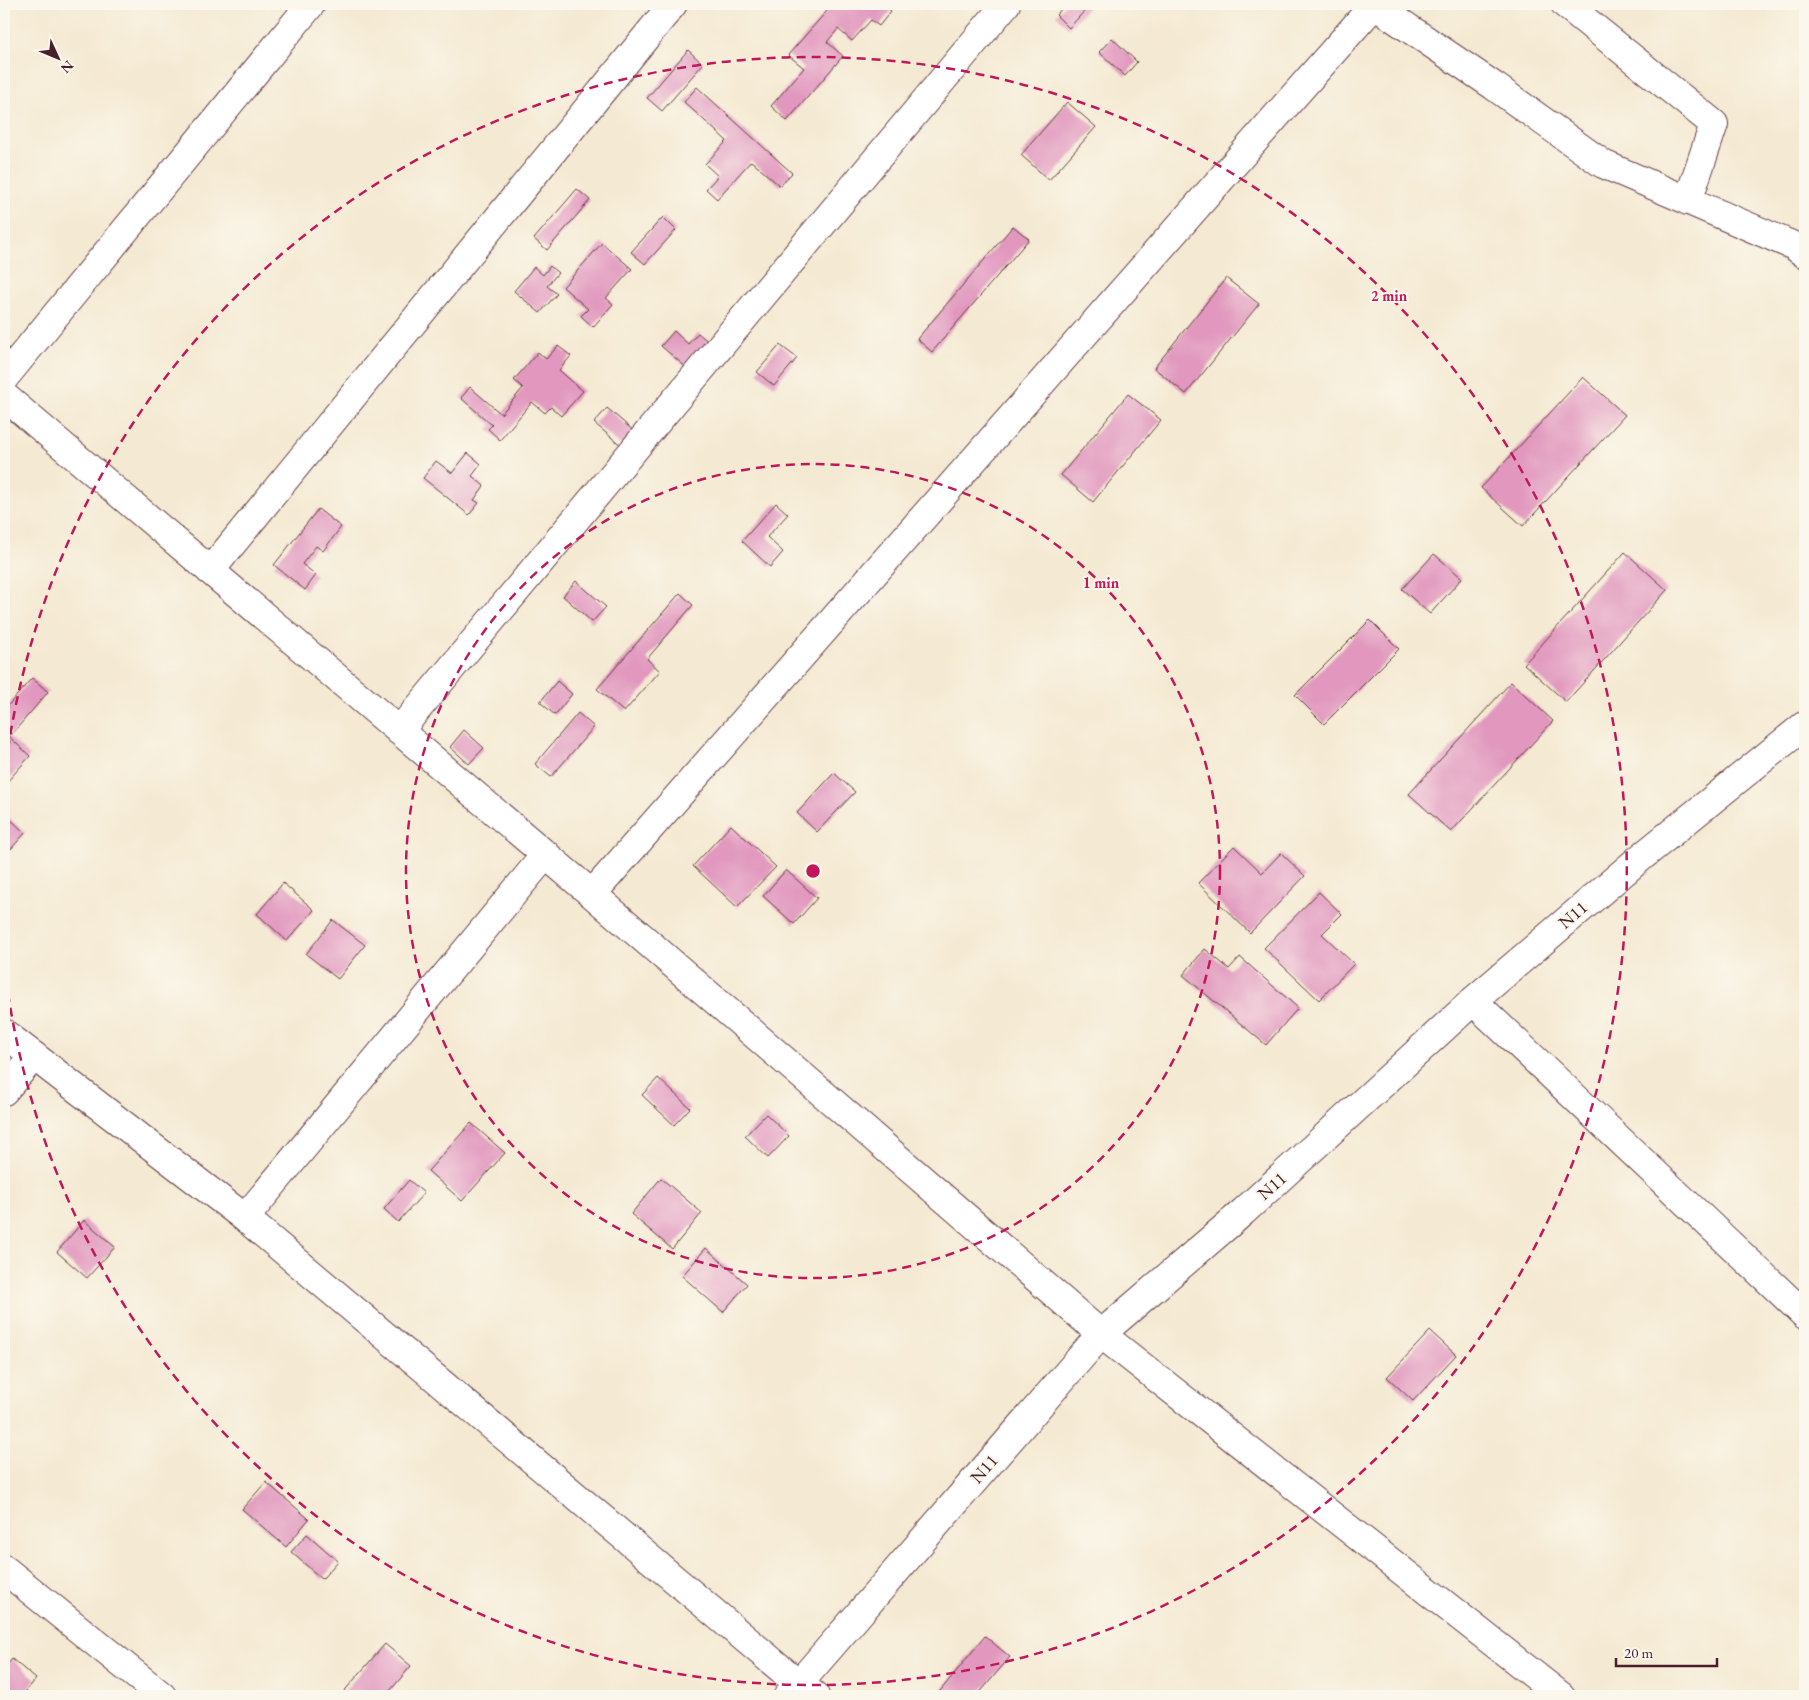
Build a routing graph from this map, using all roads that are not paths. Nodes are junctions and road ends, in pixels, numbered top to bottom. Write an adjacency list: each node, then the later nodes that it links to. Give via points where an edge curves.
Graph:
1 (311, 4): 8 (street)
2 (673, 4): 10 (street)
3 (1006, 4): 12 (street)
4 (1374, 4): 6 (street, via 1602,164); 14 (street)
5 (1565, 4): 6 (street, via 1714,124)
6 (1688, 200): 7 (street, via 1794,246)
7 (1805, 254)
8 (4, 378)
9 (4, 396): 10 (street)
10 (210, 571): 12 (street)
11 (1805, 725): 15 (street, N11, via 1639,859)
12 (399, 731): 13 (street)
13 (546, 854): 14 (street); 19 (street)
14 (592, 894): 21 (street)
15 (1474, 1001): 20 (street); 21 (street, N11, via 1243,1212)
16 (4, 1033): 17 (street)
17 (34, 1056): 18 (street); 19 (street)
18 (4, 1091)
19 (245, 1218): 23 (street)
20 (1805, 1315)
21 (1101, 1334): 23 (street, N11); 25 (street)
22 (4, 1569): 24 (street)
23 (801, 1692)
24 (162, 1696)
25 (1561, 1696)

